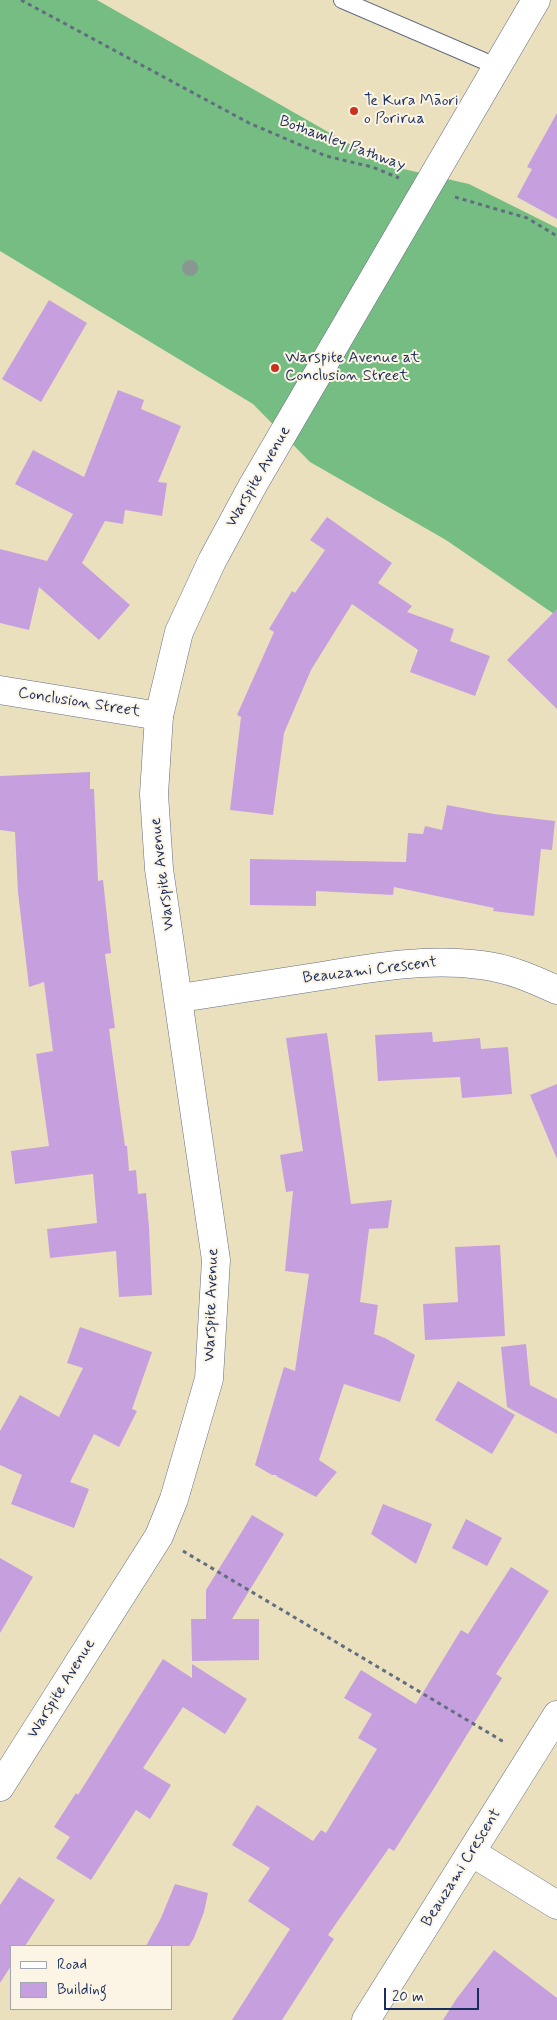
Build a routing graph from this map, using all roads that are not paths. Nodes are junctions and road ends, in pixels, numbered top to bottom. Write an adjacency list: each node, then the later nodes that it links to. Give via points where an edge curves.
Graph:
1 (342, 0): 3 (lane)
2 (536, 0): 3 (main road, Warspite Avenue)
3 (498, 67): 5 (main road, Warspite Avenue, via 212,561 180,632)
4 (0, 690): 5 (main road, Conclusion Street)
5 (159, 716): 7 (main road, Warspite Avenue, via 154,794 160,869)
6 (557, 990): 7 (main road, Beauzami Crescent, via 528,977 484,965 449,962 369,968)
7 (179, 998): 9 (main road, Warspite Avenue, via 216,1260 209,1379 174,1499 159,1536)
8 (557, 1715): 10 (main road, Beauzami Crescent)
9 (0, 1787)
10 (471, 1852): 11 (main road); 12 (main road, Beauzami Crescent)
11 (557, 1905)
12 (366, 2020)

